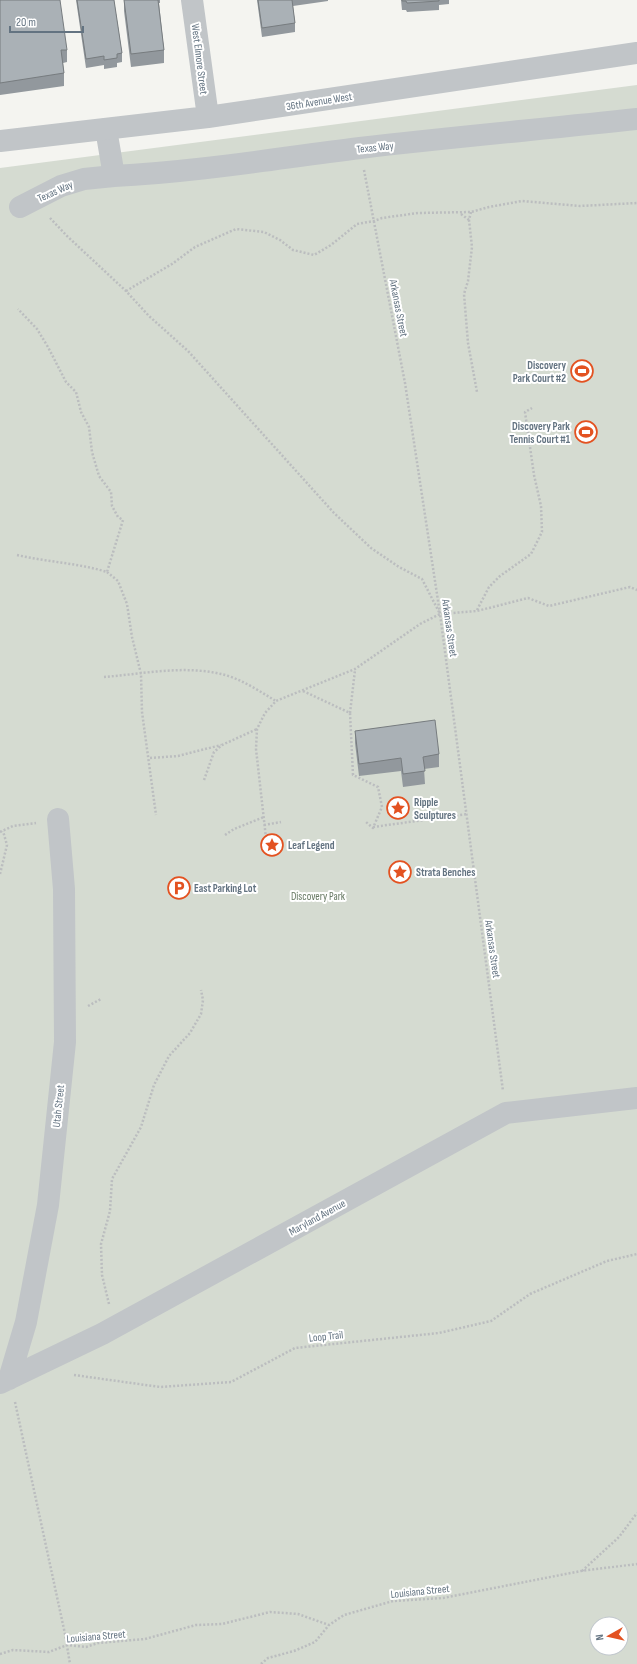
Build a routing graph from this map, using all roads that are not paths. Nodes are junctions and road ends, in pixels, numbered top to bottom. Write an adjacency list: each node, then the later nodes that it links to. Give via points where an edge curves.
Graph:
1 (192, 0): 3 (street, West Elmore Street)
2 (637, 53): 3 (street, 36th Avenue West)
3 (208, 117): 5 (street, 36th Avenue West)
4 (637, 119): 7 (street, Texas Way, via 360,148 249,164)
5 (106, 129): 6 (street, 36th Avenue West); 7 (street)
6 (0, 141)
7 (114, 176): 8 (street, Texas Way, via 84,179 61,186)
8 (26, 204)
9 (49, 821): 11 (street, Utah Street, via 64,888 64,1042 48,1205 26,1322)
10 (637, 1098): 11 (street, Maryland Avenue, via 506,1113 102,1334)
11 (5, 1381)

